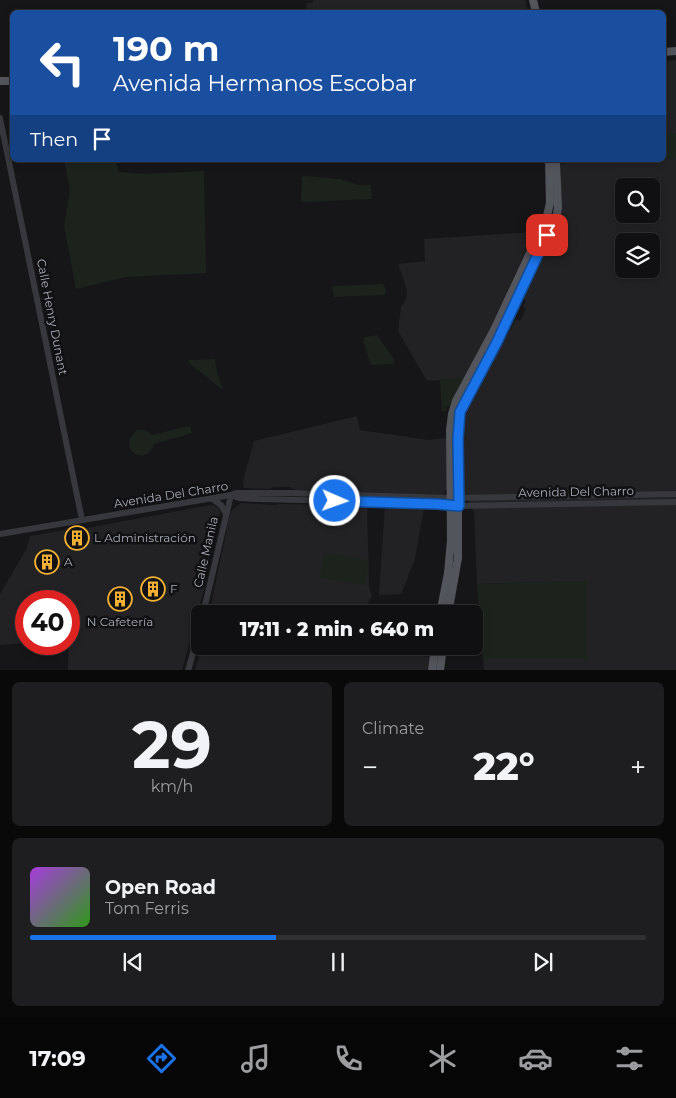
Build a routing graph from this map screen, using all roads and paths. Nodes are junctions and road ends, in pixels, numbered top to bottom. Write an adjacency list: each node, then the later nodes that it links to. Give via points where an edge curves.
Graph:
1 (0, 118): 15 (street, Calle Henry Dunant)
2 (549, 162): 4 (main road)
3 (556, 162): 5 (main road, via 557,214)
4 (550, 203): 5 (main road, via 554,206 553,214); 6 (main road, via 510,298 456,401 451,420)
5 (539, 252): 6 (main road, via 460,412)
6 (455, 468): 11 (main road)
7 (676, 494): 10 (street, Avenida Del Charro)
8 (231, 495): 9 (street, Avenida Del Charro); 11 (street, Avenida Del Charro, via 290,493); 14 (street, Calle Manila)
9 (210, 498): 14 (street, via 221,505); 15 (street, Avenida Del Charro)
10 (488, 498): 11 (street, Avenida Del Charro); 13 (street)
11 (455, 502): 13 (street, Avenida Del Charro); 17 (main road, via 458,558)
12 (676, 502): 13 (street, Avenida Del Charro)
13 (489, 505)
14 (226, 514): 18 (street, Calle Manila)
15 (82, 520): 16 (street, Avenida Del Charro)
16 (0, 534)
17 (449, 590): 19 (main road); 20 (main road)
18 (205, 605)
19 (443, 605)
20 (448, 605)
21 (192, 655): 24 (street)
22 (434, 655): 25 (main road)
23 (442, 655): 26 (main road)
24 (188, 670)
25 (432, 670)
26 (440, 670)

